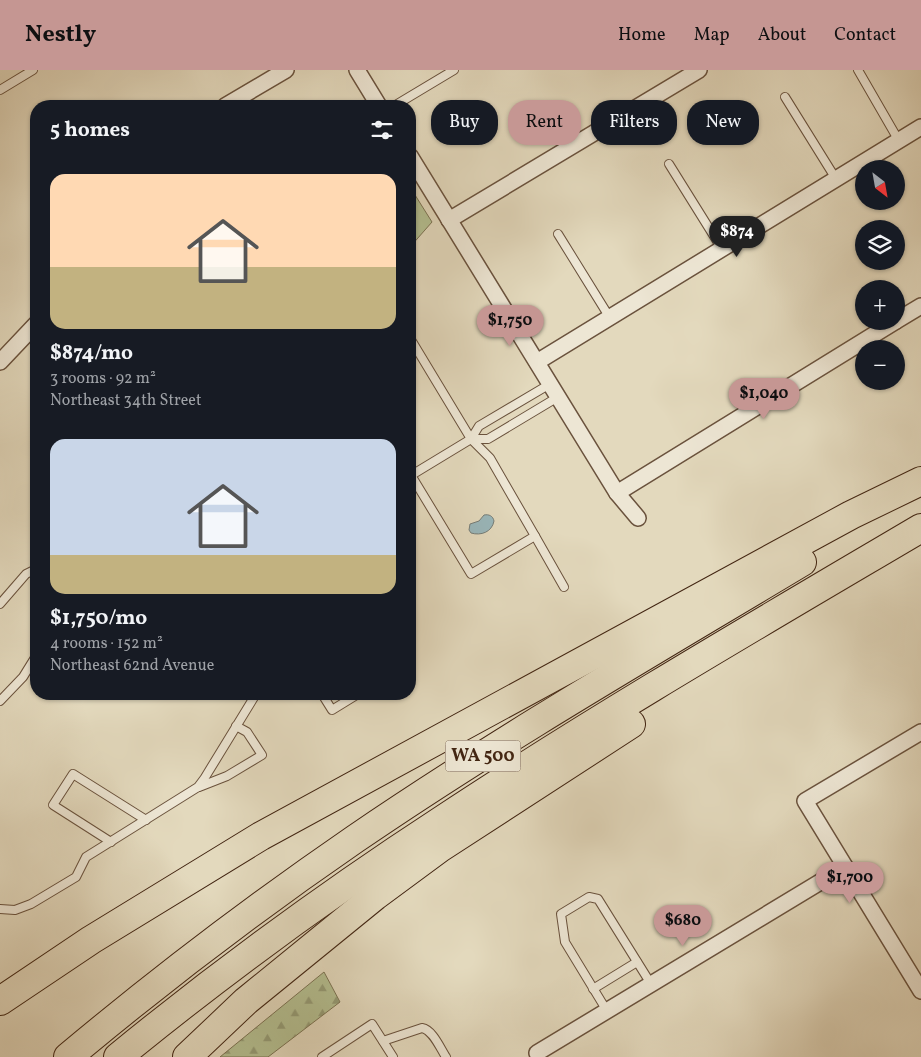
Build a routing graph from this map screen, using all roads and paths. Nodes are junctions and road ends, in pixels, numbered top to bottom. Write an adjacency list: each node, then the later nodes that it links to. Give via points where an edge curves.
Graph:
1 (33, 70): 7 (lane)
2 (286, 70): 9 (street)
3 (357, 70): 10 (street)
4 (454, 70): 11 (lane)
5 (699, 70): 17 (street)
6 (858, 70): 13 (lane)
7 (0, 90)
8 (785, 97): 16 (lane)
9 (235, 100)
10 (375, 100)
11 (404, 100)
12 (921, 127): 13 (street)
13 (899, 141): 16 (street)
14 (669, 164): 19 (lane)
15 (416, 166): 17 (street)
16 (836, 179): 19 (street)
17 (449, 220): 27 (street)
18 (558, 234): 22 (lane)
19 (722, 249): 22 (street)
20 (921, 306): 21 (street)
21 (905, 316)
22 (610, 318): 27 (street)
23 (30, 330): 26 (street)
24 (881, 330): 34 (street)
25 (416, 348): 29 (lane)
26 (0, 362)
27 (537, 362): 28 (street)
28 (554, 390): 29 (lane, via 479,426); 29 (lane, via 488,440); 34 (street)
29 (471, 439): 30 (lane); 37 (lane, via 490,458)
30 (416, 473)
31 (921, 481): 58 (highway, via 826,529 261,836 91,940)
32 (416, 484): 37 (lane, via 471,574)
33 (921, 490): 62 (highway, WA 500, via 501,745 356,839 214,941)
34 (617, 493): 35 (street)
35 (638, 518)
36 (921, 528): 63 (highway, WA 500, via 651,689 443,819 241,960)
37 (535, 536): 40 (lane)
38 (921, 536): 64 (highway, via 408,870 246,1001)
39 (30, 572): 41 (lane)
40 (564, 587)
41 (0, 604)
42 (30, 666): 46 (lane)
43 (251, 700): 47 (lane)
44 (326, 700): 45 (lane, via 332,710)
45 (348, 700)
46 (0, 701)
47 (236, 726): 49 (lane); 49 (lane, via 247,732 262,755 227,776)
48 (921, 732): 52 (street, via 805,801)
49 (198, 787): 50 (lane)
50 (146, 820): 51 (lane); 51 (lane, via 73,774 53,806)
51 (111, 842): 53 (lane, via 86,857 76,877 31,904 15,910)
52 (845, 867): 55 (street); 57 (street)
53 (0, 910)
54 (637, 962): 55 (lane); 56 (lane); 56 (lane, via 598,899 589,897 561,914 565,942)
55 (651, 984): 59 (street)
56 (593, 989): 59 (lane)
57 (921, 990)
58 (0, 1001)
59 (607, 1011): 61 (street)
60 (383, 1041): 65 (lane, via 372,1024); 66 (lane); 67 (lane, via 426,1029)
61 (537, 1053)
62 (68, 1057)
63 (118, 1057)
64 (187, 1057)
65 (322, 1057)
66 (393, 1057)
67 (446, 1057)

